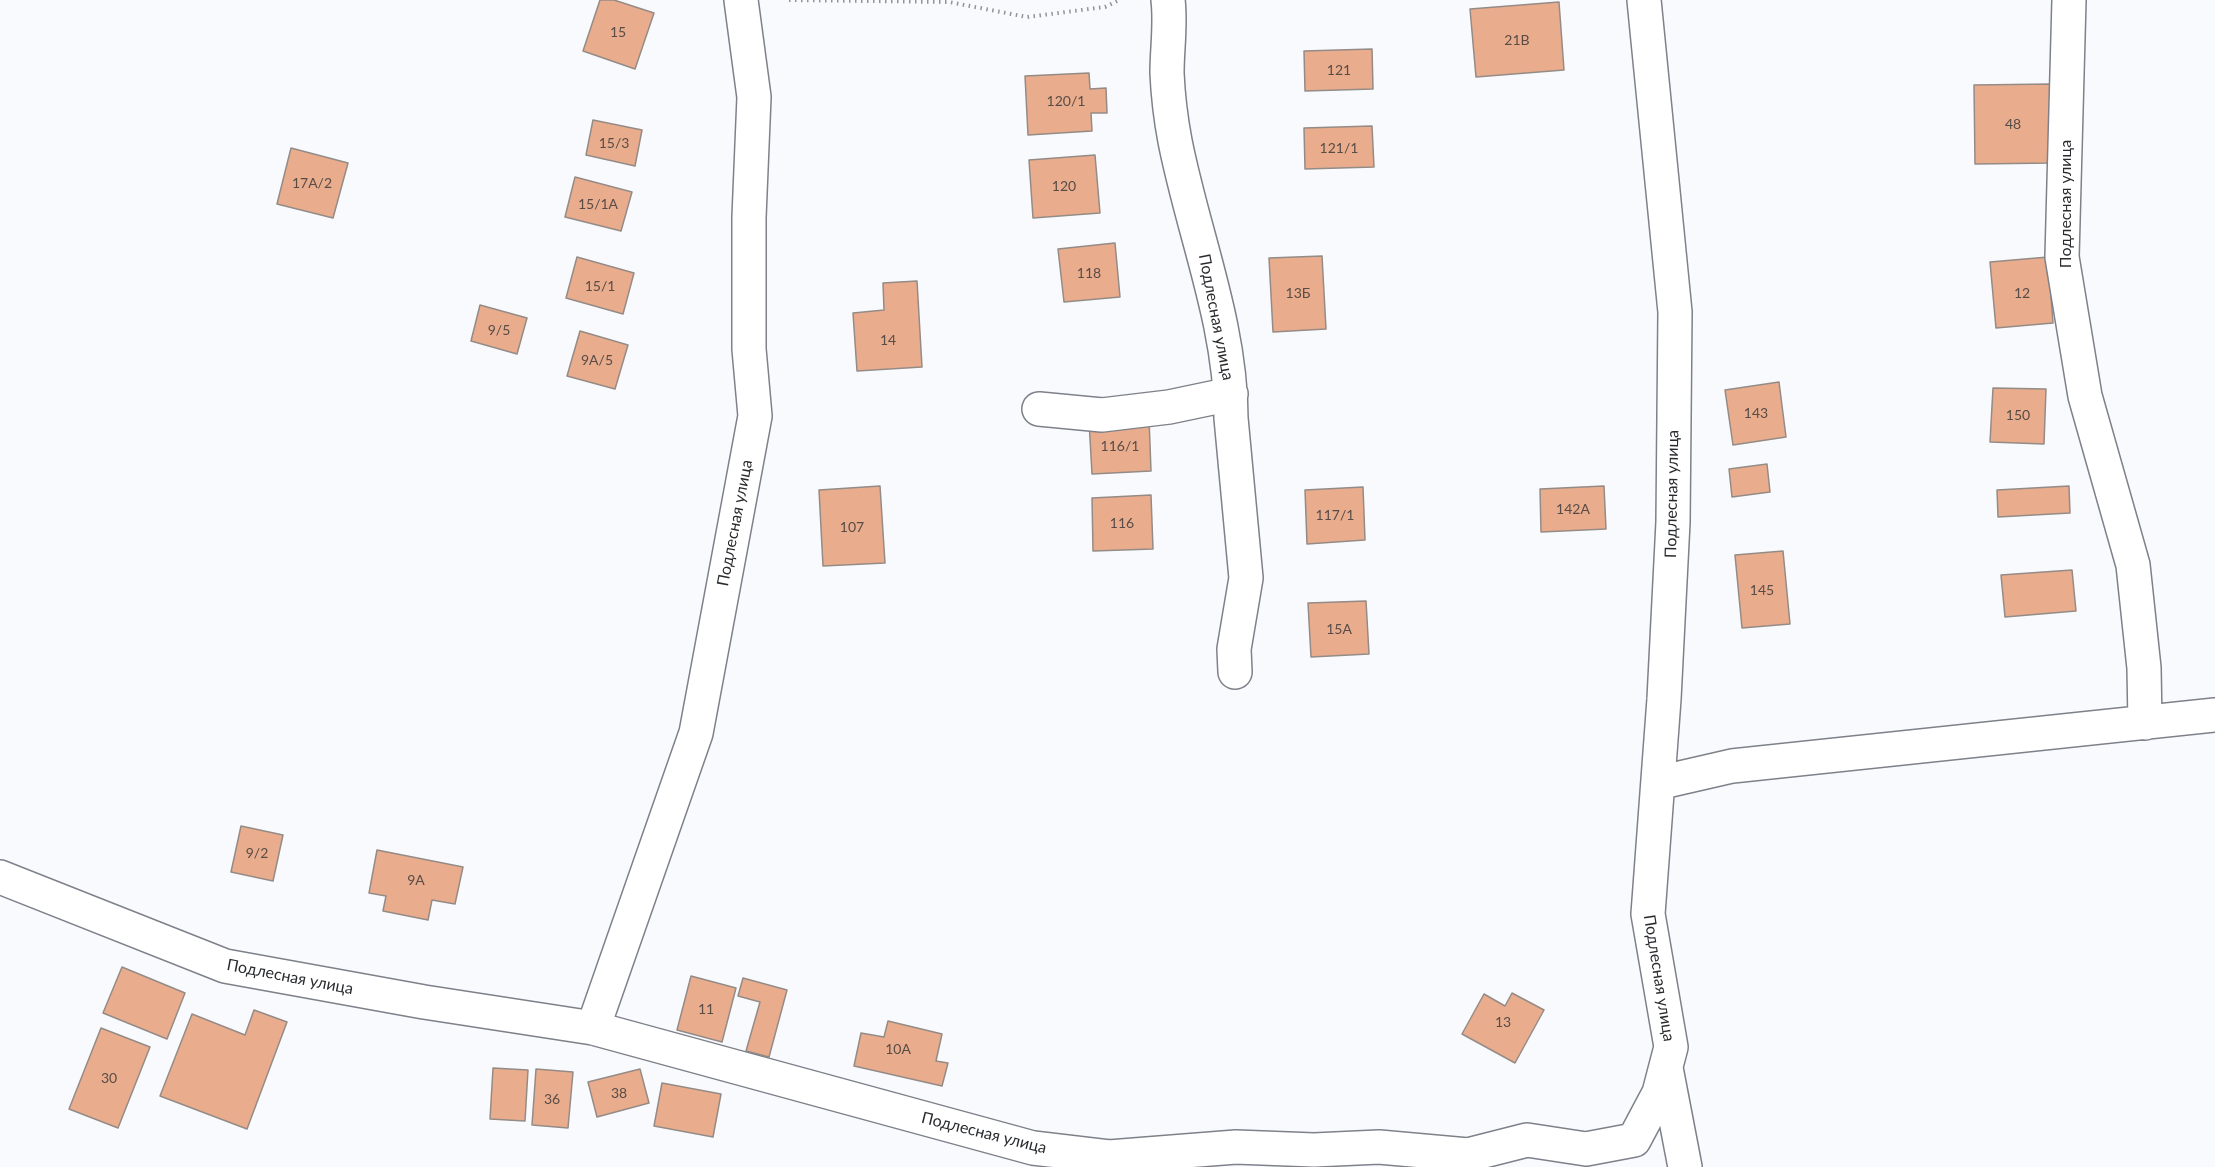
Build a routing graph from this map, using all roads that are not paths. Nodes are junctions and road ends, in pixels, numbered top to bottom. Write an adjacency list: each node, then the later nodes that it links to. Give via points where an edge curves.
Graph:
1 (741, 0): 12 (street, Подлесная улица, via 754,97 749,349 755,416 696,733)
2 (1168, 0): 5 (street, Подлесная улица, via 1167,75 1175,139 1212,280)
3 (1644, 0): 10 (street, Подлесная улица, via 1675,312 1673,522)
4 (2069, 0): 9 (street, Подлесная улица, via 2062,257 2085,396 2133,565 2144,668)
5 (1231, 394): 6 (street, via 1102,415); 7 (street, Подлесная улица, via 1246,578 1234,649)
6 (1039, 409)
7 (1235, 672)
8 (2215, 715): 9 (street)
9 (2145, 723): 10 (street, via 1732,766)
10 (1658, 783): 13 (street, Подлесная улица, via 1648,914 1671,1047)
11 (0, 877): 12 (street, Подлесная улица, via 225,966)
12 (593, 1028): 13 (street, Подлесная улица, via 1033,1148 1109,1157 1236,1147 1379,1147 1468,1155 1527,1140 1586,1149 1634,1140 1659,1093)
13 (1666, 1066): 14 (street)
14 (1685, 1167)

